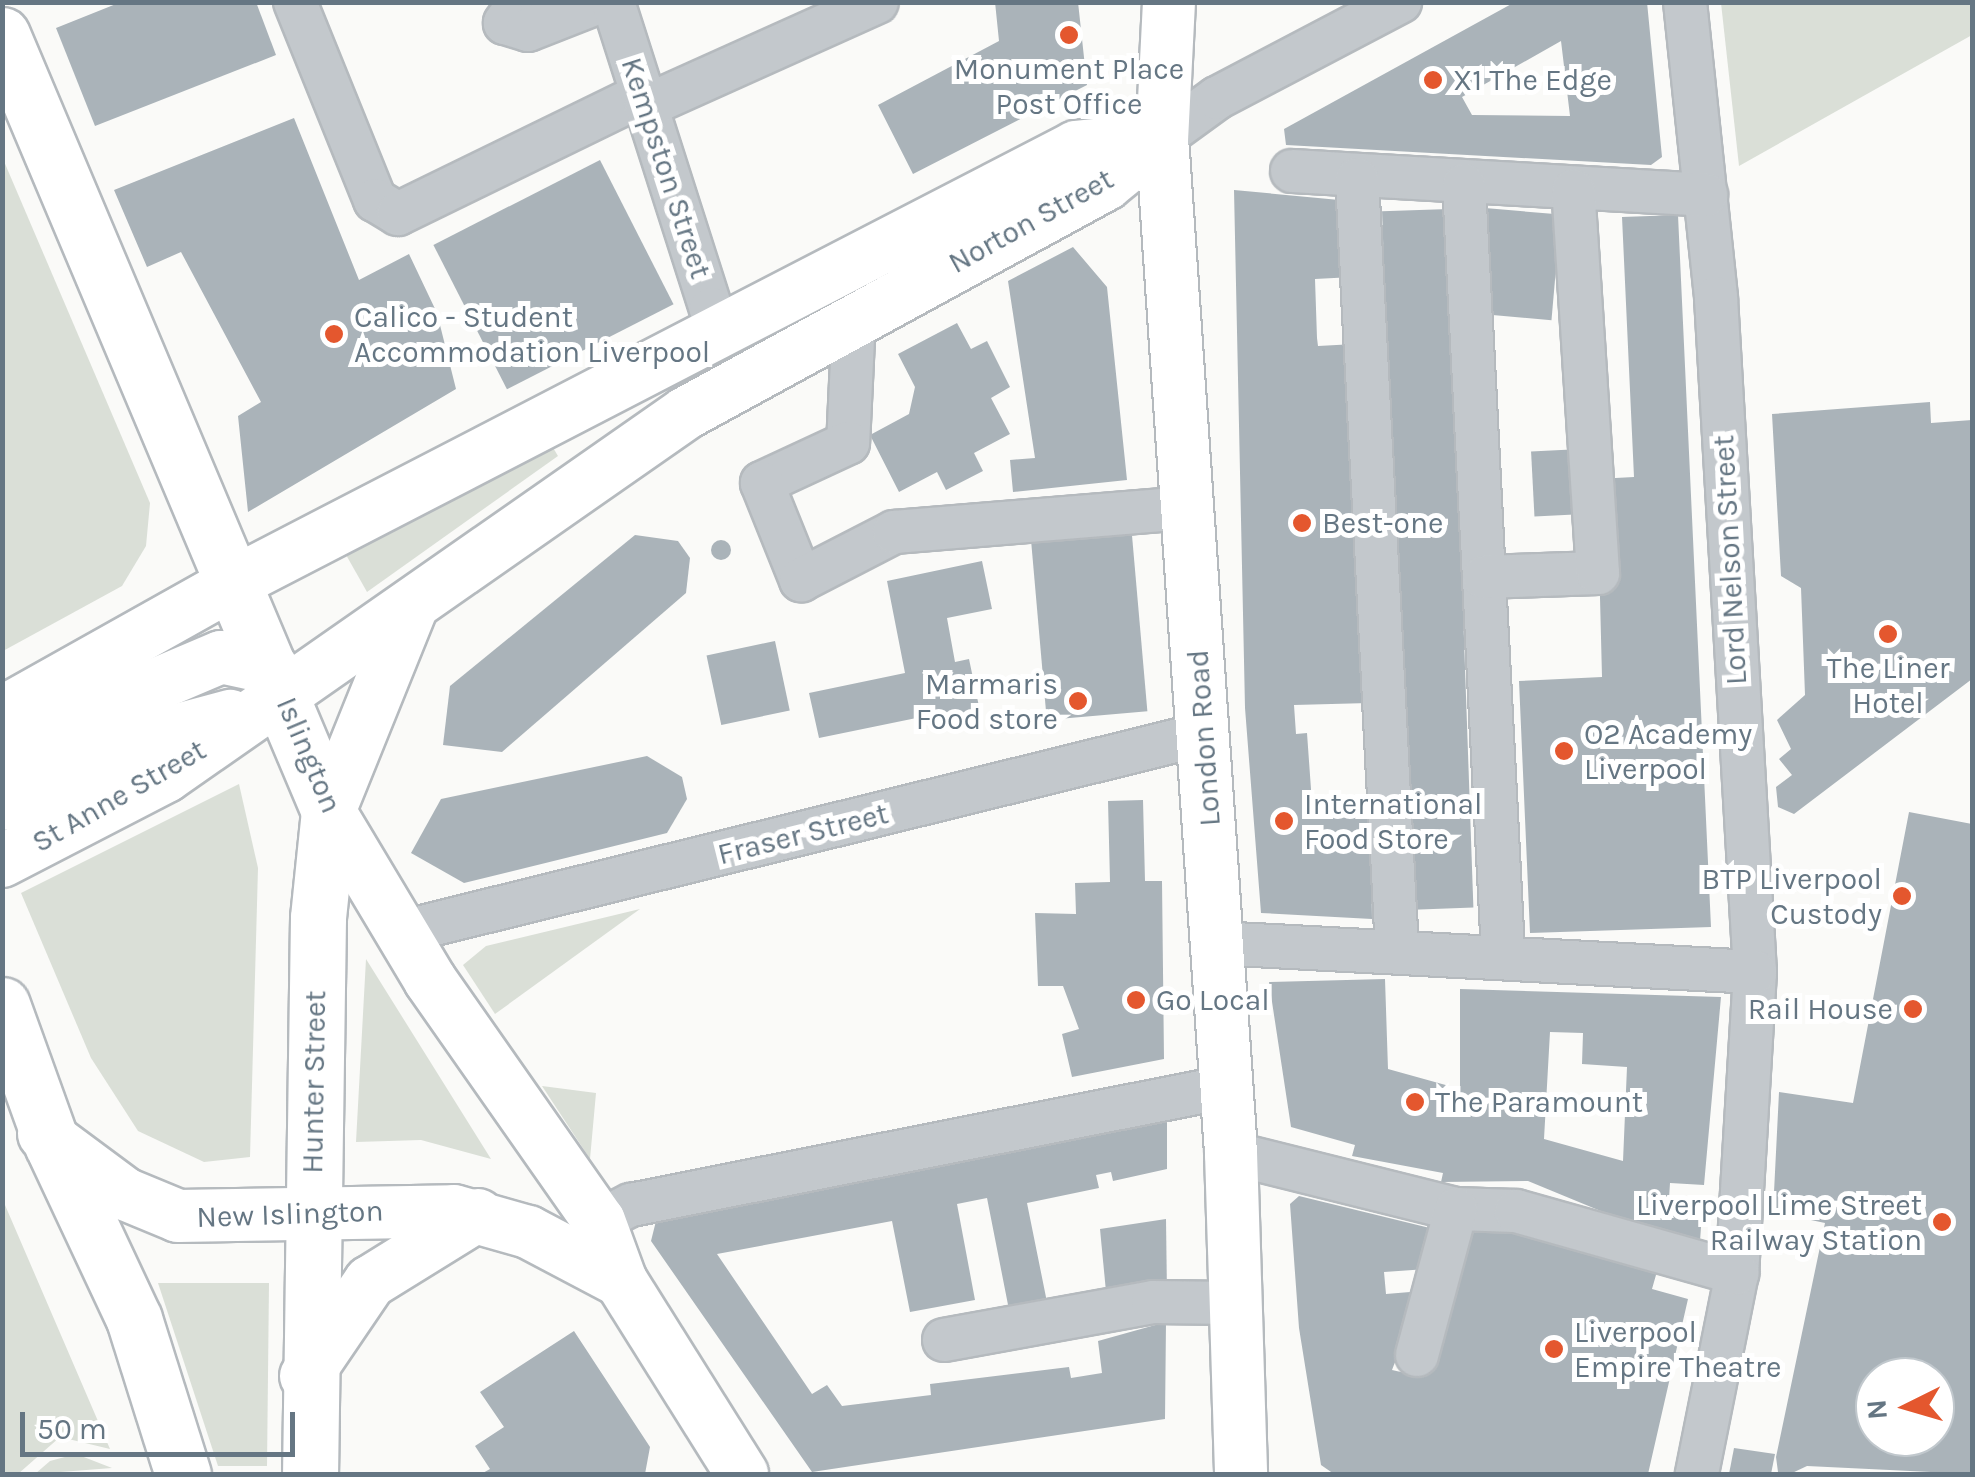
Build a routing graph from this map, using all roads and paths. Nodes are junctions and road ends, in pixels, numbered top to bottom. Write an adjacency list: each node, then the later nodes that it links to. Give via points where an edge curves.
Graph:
1 (295, 2): 10 (street, via 375,200 398,214)
2 (520, 2): 3 (street, via 505,23 528,30)
3 (599, 2)
4 (614, 2): 10 (street, Kempston Street)
5 (878, 2): 10 (street)
6 (1169, 2): 11 (main road, London Road)
7 (1400, 2): 11 (street, via 1218,98)
8 (1685, 2): 16 (street, Lord Nelson Street)
9 (2, 35): 21 (highway, Islington)
10 (644, 100): 18 (street, Kempston Street, via 692,195 711,309)
11 (1162, 138): 17 (main road, Norton Street, via 1106,184); 18 (main road, Norton Street, via 1087,142); 19 (main road, London Road)
12 (1292, 170): 13 (street)
13 (1358, 180): 14 (street); 32 (street)
14 (1464, 186): 15 (street); 20 (street)
15 (1573, 191): 16 (street); 20 (street, via 1598,573)
16 (1706, 195): 34 (street, Lord Nelson Street)
17 (854, 318): 19 (street, via 848,443 762,483 800,580 908,530); 22 (main road, Norton Street, via 686,413)
18 (728, 328): 21 (main road, Norton Street)
19 (1188, 508): 25 (main road, London Road)
20 (1484, 577): 33 (street)
21 (238, 580): 23 (highway, Islington); 24 (main road)
22 (412, 606): 23 (main road, Norton Street); 28 (main road)
23 (272, 690): 26 (main road, via 222,658); 27 (main road, via 129,744); 28 (highway, Islington); 29 (main road, St Anne Street, via 166,776)
24 (2, 713)
25 (1203, 734): 30 (street, Fraser Street); 31 (main road, London Road)
26 (2, 750)
27 (2, 804)
28 (329, 811): 30 (main road, Islington); 42 (highway, Hunter Street)
29 (2, 861)
30 (402, 932): 43 (main road, Islington)
31 (1217, 943): 32 (street); 37 (main road, London Road)
32 (1397, 949): 33 (street)
33 (1503, 953): 34 (street)
34 (1755, 972): 44 (street, Lord Nelson Street, via 1760,1152)
35 (2, 1005): 38 (highway)
36 (2, 1085): 38 (main road, New Islington)
37 (1226, 1087): 39 (main road, London Road); 43 (street, via 631,1205)
38 (52, 1144): 42 (main road, New Islington, via 124,1194 178,1216); 50 (highway, via 134,1320)
39 (1232, 1153): 40 (street); 46 (main road, London Road)
40 (1456, 1208): 44 (street, via 1516,1211); 48 (street)
41 (478, 1215): 42 (main road, New Islington); 45 (main road, New Islington); 49 (main road, via 370,1282)
42 (311, 1217): 49 (highway, Hunter Street)
43 (599, 1221): 45 (main road, Islington)
44 (1736, 1273): 54 (street, Lord Nelson Street)
45 (621, 1281): 52 (main road, Islington)
46 (1236, 1303): 47 (street, via 1153,1302); 53 (main road, London Road)
47 (944, 1340)
48 (1417, 1355)
49 (306, 1376): 51 (highway, Hunter Street)
50 (184, 1474)
51 (310, 1474)
52 (742, 1474)
53 (1241, 1474)
54 (1697, 1474)

